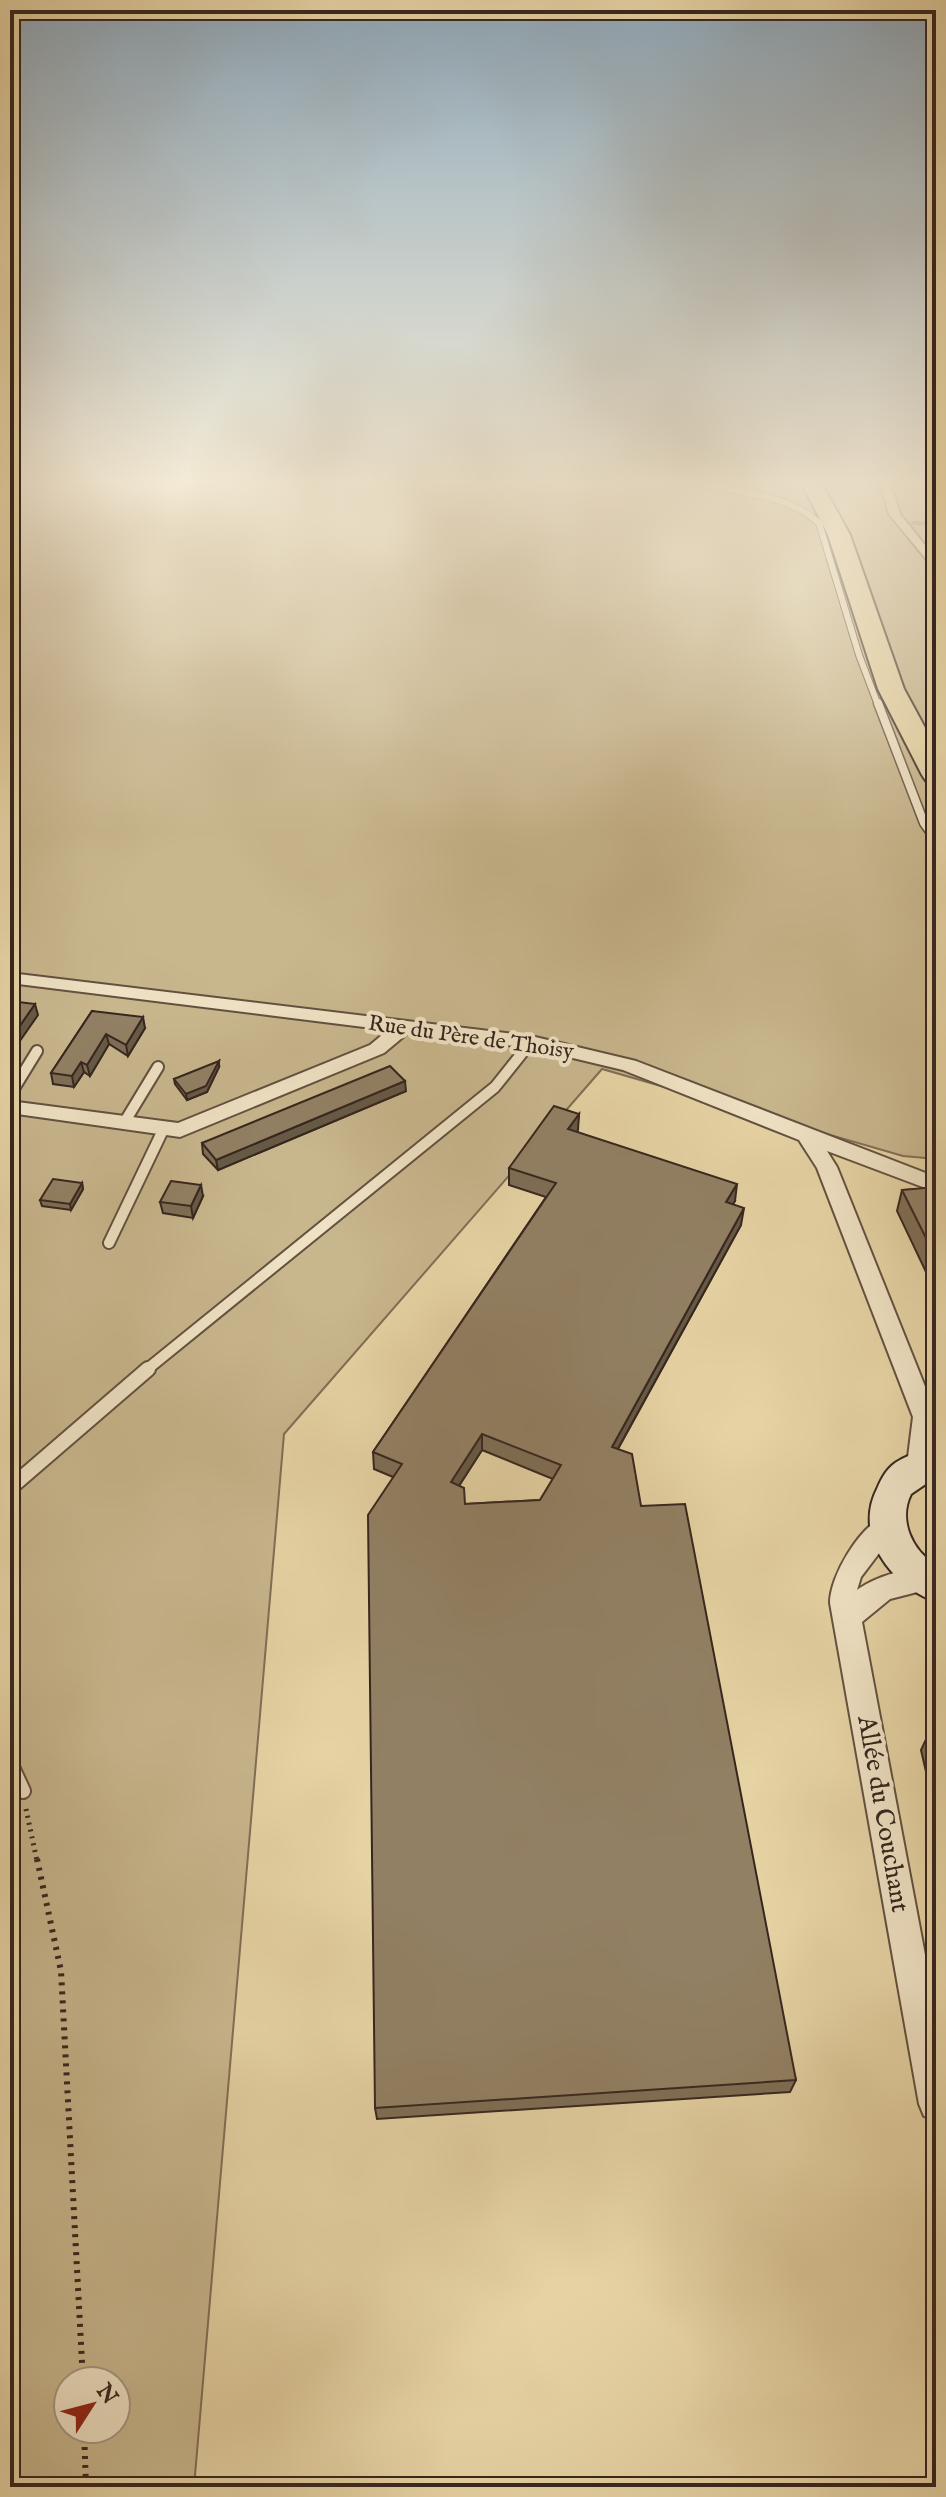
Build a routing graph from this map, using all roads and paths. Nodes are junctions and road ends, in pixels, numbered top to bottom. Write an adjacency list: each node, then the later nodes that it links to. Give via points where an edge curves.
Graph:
1 (842, 599): 6 (lane, via 924,823)
2 (860, 599): 5 (highway, via 891,689)
3 (872, 599): 4 (highway)
4 (936, 749)
5 (936, 775)
6 (936, 840)
7 (10, 978): 8 (street, Rue du Père de Thoisy)
8 (405, 1026): 9 (street, Rue du Père de Thoisy); 14 (street, via 377,1049 180,1130)
9 (531, 1042): 15 (street, Rue du Père de Thoisy, via 629,1065); 20 (lane, via 495,1087 79,1425)
10 (37, 1051): 12 (lane)
11 (158, 1067): 13 (lane)
12 (11, 1106): 13 (street)
13 (124, 1123): 14 (street)
14 (164, 1128): 17 (lane)
15 (806, 1135): 16 (street, Rue du Père de Thoisy); 18 (street, via 827,1167)
16 (936, 1185)
17 (109, 1243)
18 (931, 1421): 19 (street)
19 (928, 1463): 21 (main road, via 902,1478 888,1499)
20 (10, 1488)
21 (886, 1527): 22 (main road, via 898,1555); 23 (street, Allée du Couchant, via 845,1573 841,1601)
22 (930, 1582): 23 (street, via 887,1587 865,1596)
23 (848, 1619): 26 (street, Allée du Couchant)
24 (10, 1763): 25 (lane)
25 (23, 1791): 27 (path, via 61,1971)
26 (936, 2104)
27 (82, 2365)
28 (85, 2445): 29 (path)
29 (86, 2487)

